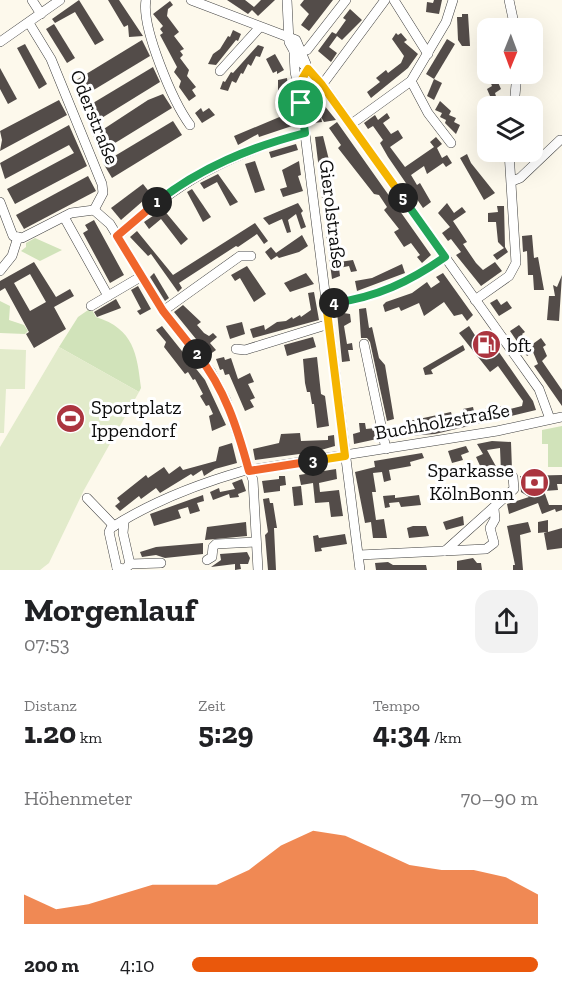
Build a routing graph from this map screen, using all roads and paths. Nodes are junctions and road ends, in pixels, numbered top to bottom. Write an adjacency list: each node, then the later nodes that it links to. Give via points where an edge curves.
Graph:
1 (32, 0): 11 (street)
2 (60, 0): 11 (street)
3 (146, 0): 25 (street, via 146,25 180,113)
4 (191, 0): 15 (street)
5 (287, 0): 12 (street)
6 (346, 0): 18 (street, via 307,50)
7 (385, 0): 24 (street)
8 (394, 0): 19 (street)
9 (453, 0): 19 (street)
10 (509, 0): 13 (street)
11 (41, 14): 14 (street)
12 (289, 15): 15 (street, via 280,26); 16 (street)
13 (513, 18)
14 (29, 23): 17 (street); 33 (street, Oderstraße, via 54,64 102,184 103,193)
15 (263, 29): 16 (street); 21 (street)
16 (290, 38): 18 (street, via 296,40)
17 (0, 42)
18 (298, 52): 20 (street); 23 (street, Gierolstraße, via 295,72)
19 (428, 54): 22 (street)
20 (308, 69): 23 (street); 24 (street)
21 (220, 71)
22 (411, 81): 26 (street); 29 (street)
23 (299, 84): 27 (street, Gierolstraße)
24 (322, 85): 26 (street)
25 (190, 125)
26 (350, 125): 38 (street)
27 (305, 133): 35 (street, via 238,154 191,178); 43 (street, Gierolstraße)
28 (560, 140): 31 (street)
29 (451, 143)
30 (510, 162): 31 (street)
31 (512, 181): 42 (street, via 516,263 509,276)
32 (0, 202): 36 (street, via 10,231)
33 (94, 210): 34 (street); 35 (street)
34 (64, 216): 36 (street, via 26,237); 41 (street)
35 (117, 236): 40 (street)
36 (18, 237): 39 (street, via 12,256)
37 (251, 256): 45 (street, via 240,256)
38 (445, 257): 42 (street); 43 (street, via 398,287 366,298)
39 (0, 271)
40 (142, 276): 41 (street); 45 (street)
41 (108, 296): 44 (street)
42 (475, 300): 50 (street, via 539,389)
43 (326, 303): 46 (street, Gierolstraße)
44 (91, 306)
45 (163, 311): 53 (street, via 217,382 235,419)
46 (329, 324): 48 (street, via 245,350); 52 (street, Gierolstraße)
47 (364, 344): 51 (street)
48 (236, 349)
49 (562, 417): 50 (street, Buchholzstraße)
50 (550, 419): 51 (street, Buchholzstraße)
51 (386, 449): 52 (street, Buchholzstraße)
52 (345, 456): 53 (street, Buchholzstraße); 60 (street, Gierolstraße)
53 (249, 471): 57 (street, Buchholzstraße, via 186,490); 58 (street, via 253,480)
54 (513, 477): 56 (street, via 514,489)
55 (87, 498): 57 (street)
56 (494, 509): 59 (street); 59 (street, via 495,519 490,528 494,543 486,549)
57 (119, 524): 63 (street, via 109,532)
58 (256, 542): 61 (street, via 216,544); 64 (street)
59 (445, 551): 60 (street)
60 (359, 555): 65 (street, Gierolstraße)
61 (207, 560)
62 (161, 563): 63 (street)
63 (123, 568)
64 (258, 570)
65 (360, 570)

